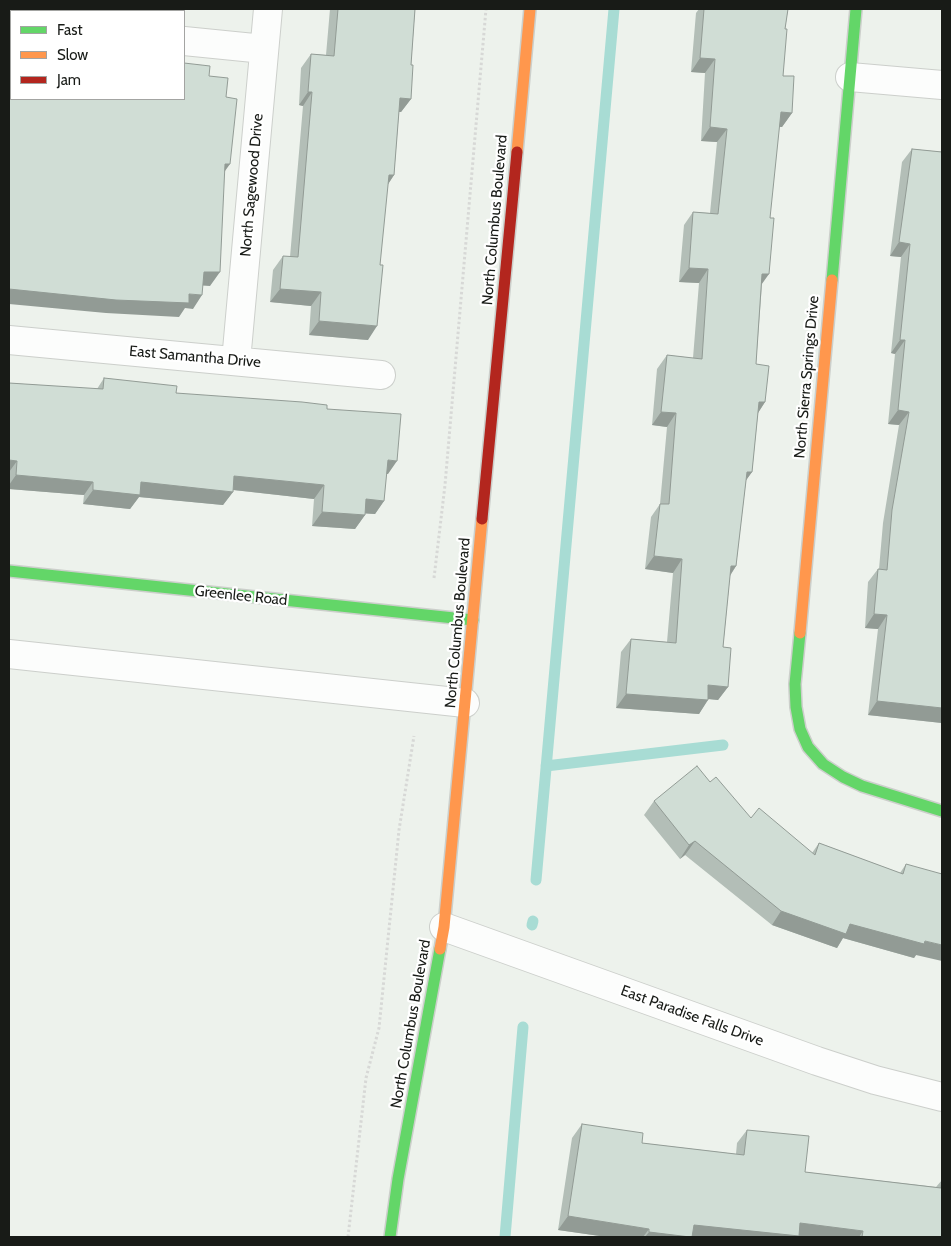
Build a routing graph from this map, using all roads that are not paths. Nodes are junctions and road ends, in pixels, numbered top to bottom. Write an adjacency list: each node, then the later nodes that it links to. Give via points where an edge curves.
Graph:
1 (268, 9): 5 (street, North Sagewood Drive)
2 (530, 9): 12 (street, North Columbus Boulevard)
3 (856, 9): 6 (street, North Sierra Springs Drive)
4 (185, 42): 5 (street)
5 (264, 49): 9 (street, North Sagewood Drive)
6 (850, 76): 7 (street); 15 (street, North Sierra Springs Drive, via 794,684 796,707 808,747 823,764 862,786)
7 (942, 85)
8 (9, 340): 9 (street, East Samantha Drive)
9 (236, 361): 10 (street, East Samantha Drive)
10 (381, 375)
11 (9, 571): 12 (street, Greenlee Road)
12 (473, 620): 14 (street, North Columbus Boulevard)
13 (9, 654): 14 (street)
14 (465, 703): 16 (street, North Columbus Boulevard)
15 (942, 811)
16 (444, 927): 17 (street, East Paradise Falls Drive, via 817,1061); 18 (street, North Columbus Boulevard)
17 (942, 1097)
18 (390, 1237)

